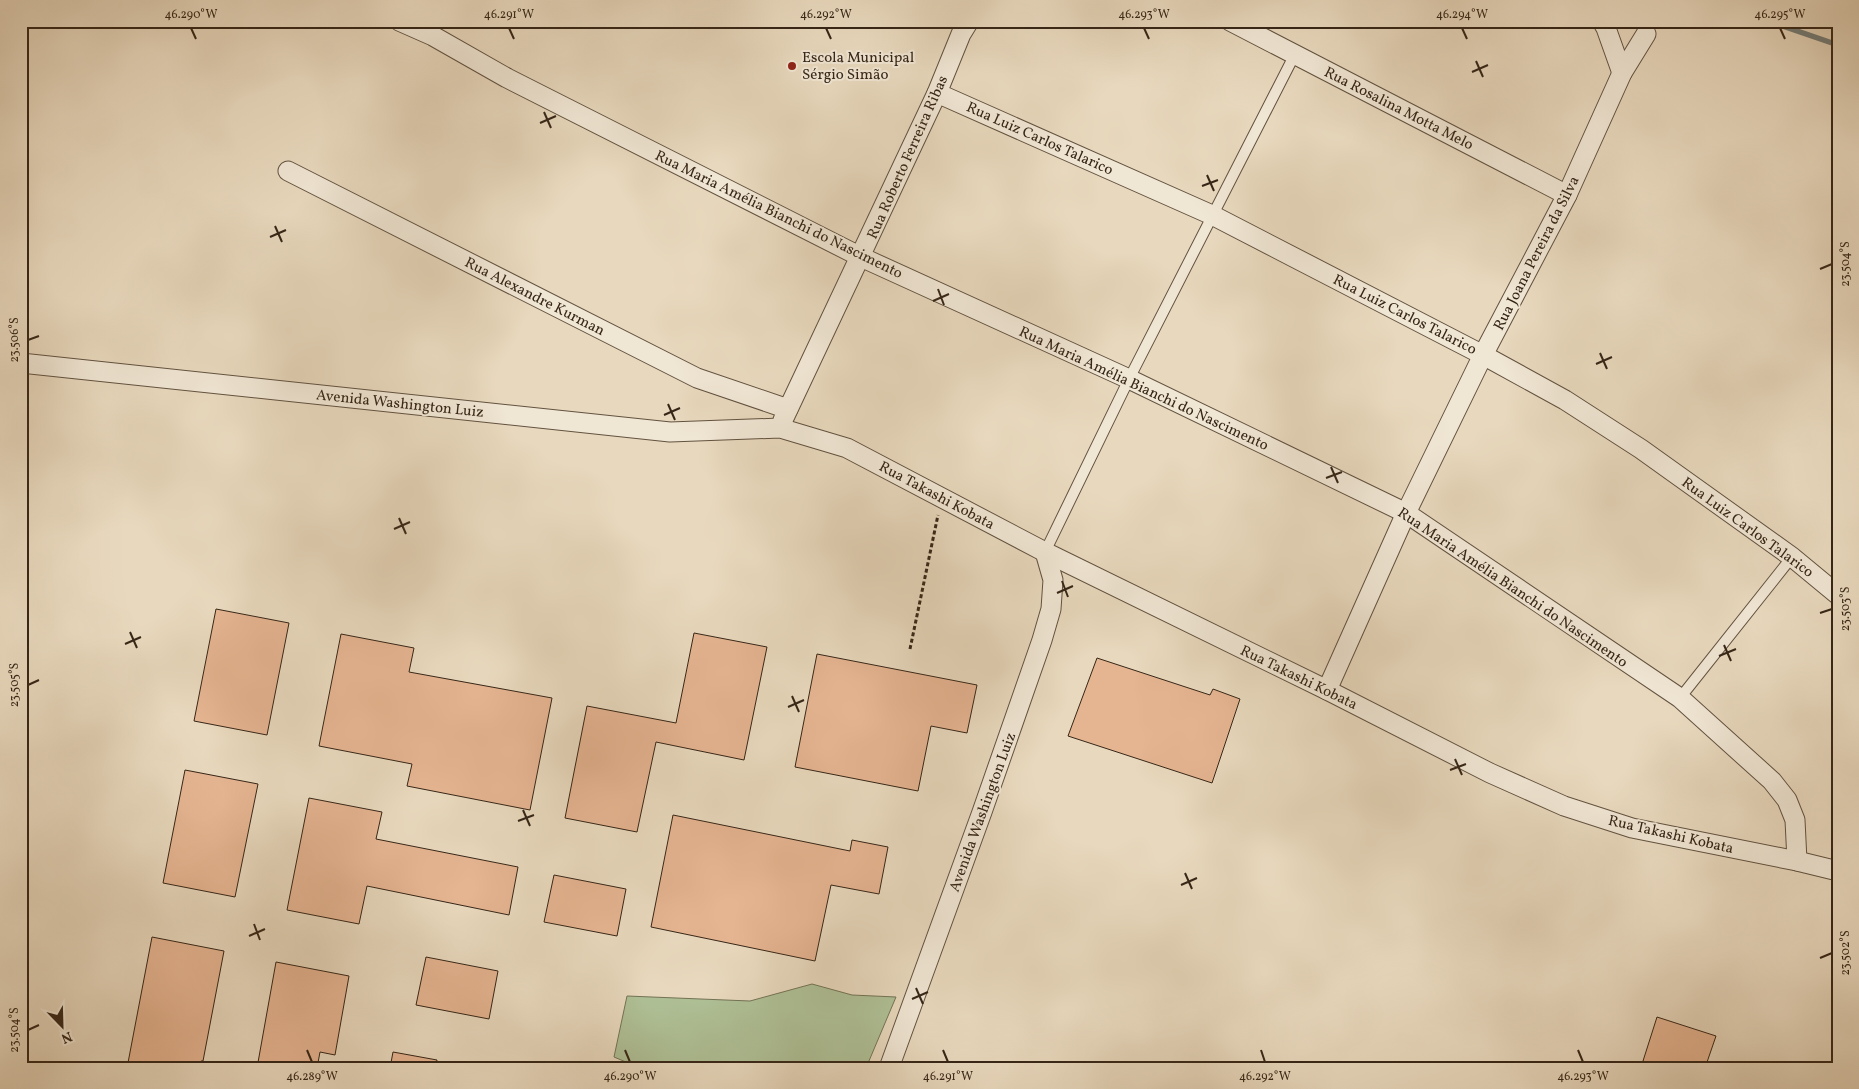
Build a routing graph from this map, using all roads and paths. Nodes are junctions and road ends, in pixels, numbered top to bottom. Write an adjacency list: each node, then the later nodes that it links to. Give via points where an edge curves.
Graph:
1 (399, 21): 12 (street, Rua Maria Amélia Bianchi do Nascimento)
2 (969, 21): 8 (street, Rua Roberto Ferreira Ribas)
3 (1230, 21): 6 (street, Rua Rosalina Motta Melo)
4 (1602, 21): 7 (street)
5 (1646, 34): 7 (street, Rua Joana Pereira da Silva)
6 (1295, 54): 10 (street, Rua Rosalina Motta Melo); 11 (lane)
7 (1622, 73): 10 (street, Rua Joana Pereira da Silva)
8 (937, 93): 11 (street, Rua Luiz Carlos Talarico); 12 (street, Rua Roberto Ferreira Ribas)
9 (288, 171): 16 (street, Rua Alexandre Kurman, via 696,378)
10 (1567, 195): 13 (street, Rua Joana Pereira da Silva)
11 (1212, 215): 13 (street, Rua Luiz Carlos Talarico); 15 (lane)
12 (861, 257): 15 (street, Rua Maria Amélia Bianchi do Nascimento); 16 (street, Rua Roberto Ferreira Ribas)
13 (1483, 355): 19 (street, Rua Joana Pereira da Silva); 21 (street, Rua Luiz Carlos Talarico, via 1565,400 1641,449)
14 (21, 363): 17 (street, Avenida Washington Luiz, via 670,432)
15 (1128, 379): 19 (street, Rua Maria Amélia Bianchi do Nascimento); 20 (lane)
16 (788, 409): 17 (street, Rua Roberto Ferreira Ribas)
17 (780, 428): 18 (street, Rua Takashi Kobata, via 847,448)
18 (942, 498): 20 (street, Rua Takashi Kobata); 23 (path)
19 (1406, 513): 24 (street, Rua Joana Pereira da Silva); 25 (street, Rua Maria Amélia Bianchi do Nascimento)
20 (1045, 552): 24 (street, Rua Takashi Kobata); 28 (street, Avenida Washington Luiz, via 1053,580 1051,609 1042,640)
21 (1792, 557): 22 (street, Rua Luiz Carlos Talarico); 25 (lane)
22 (1838, 595)
23 (910, 649)
24 (1327, 690): 26 (street, Rua Takashi Kobata, via 1490,773 1564,806 1632,828)
25 (1680, 698): 26 (street, Rua Maria Amélia Bianchi do Nascimento, via 1772,781 1786,800 1795,820)
26 (1797, 861): 27 (street, Rua Takashi Kobata)
27 (1838, 871)
28 (889, 1068)

